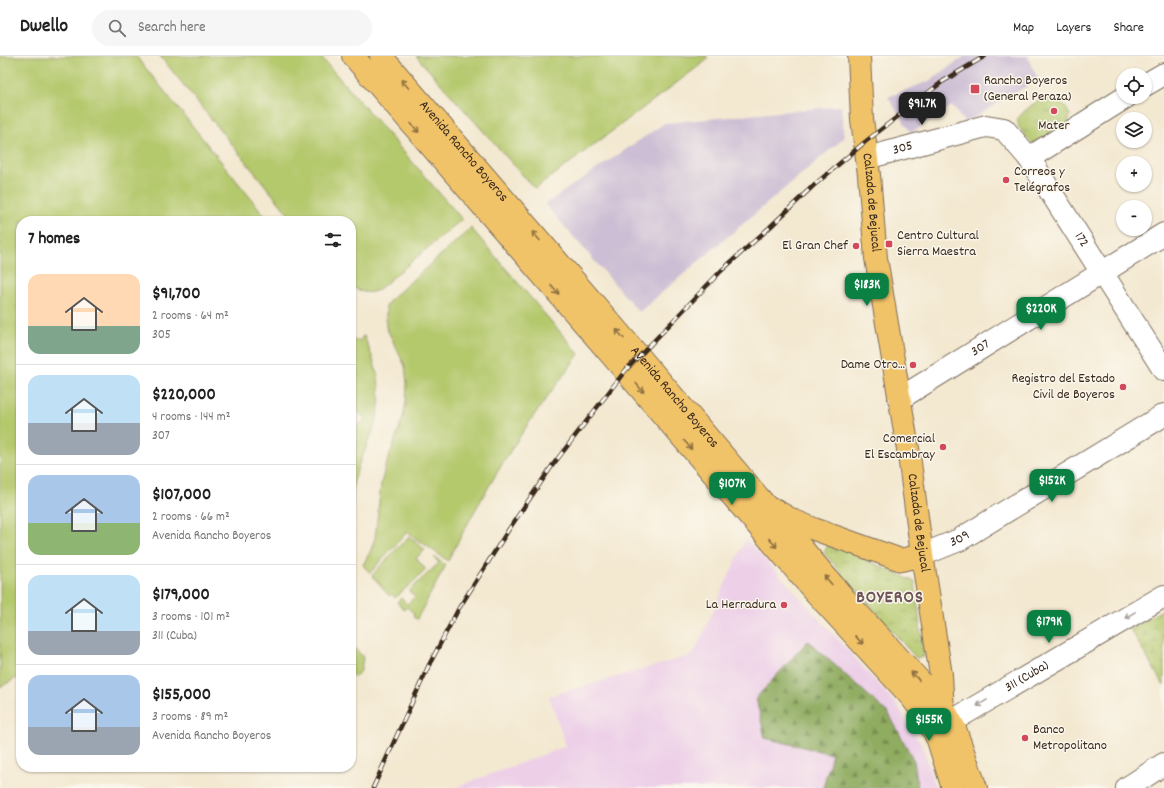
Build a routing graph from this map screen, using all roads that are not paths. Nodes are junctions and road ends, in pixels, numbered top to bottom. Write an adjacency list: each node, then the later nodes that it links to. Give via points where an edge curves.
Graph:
1 (353, 56): 15 (main road, Avenida Rancho Boyeros, one-way to 15)
2 (381, 56): 16 (main road, Avenida Rancho Boyeros, one-way to 2)
3 (859, 56): 8 (main road, Calzada de Bejucal)
4 (1164, 74): 5 (street)
5 (1152, 81)
6 (1116, 103): 9 (street)
7 (986, 126): 8 (street, 305); 9 (street, 172, via 1004,128)
8 (867, 158): 13 (main road, Calzada de Bejucal, via 876,258)
9 (1029, 158): 11 (street, 172)
10 (1164, 234): 11 (street, 307)
11 (1102, 272): 12 (street, 172); 13 (street, 307)
12 (1164, 370)
13 (899, 399): 17 (main road, Calzada de Bejucal)
14 (1164, 415): 17 (street, 309, via 959,540)
15 (718, 479): 16 (main road, 309); 21 (main road, Avenida Rancho Boyeros, one-way to 21, via 813,590 912,698 928,720 938,740)
16 (763, 503): 17 (main road, 309, via 792,520 901,560); 19 (main road, Avenida Rancho Boyeros, one-way to 16)
17 (922, 555): 19 (main road, Calzada de Bejucal)
18 (1164, 596): 19 (street, 311 (Cuba), one-way to 19)
19 (947, 713): 21 (main road, Calzada de Bejucal); 22 (main road, Avenida Rancho Boyeros)
20 (1164, 764): 23 (street)
21 (952, 782)
22 (976, 788)
23 (1127, 788)

